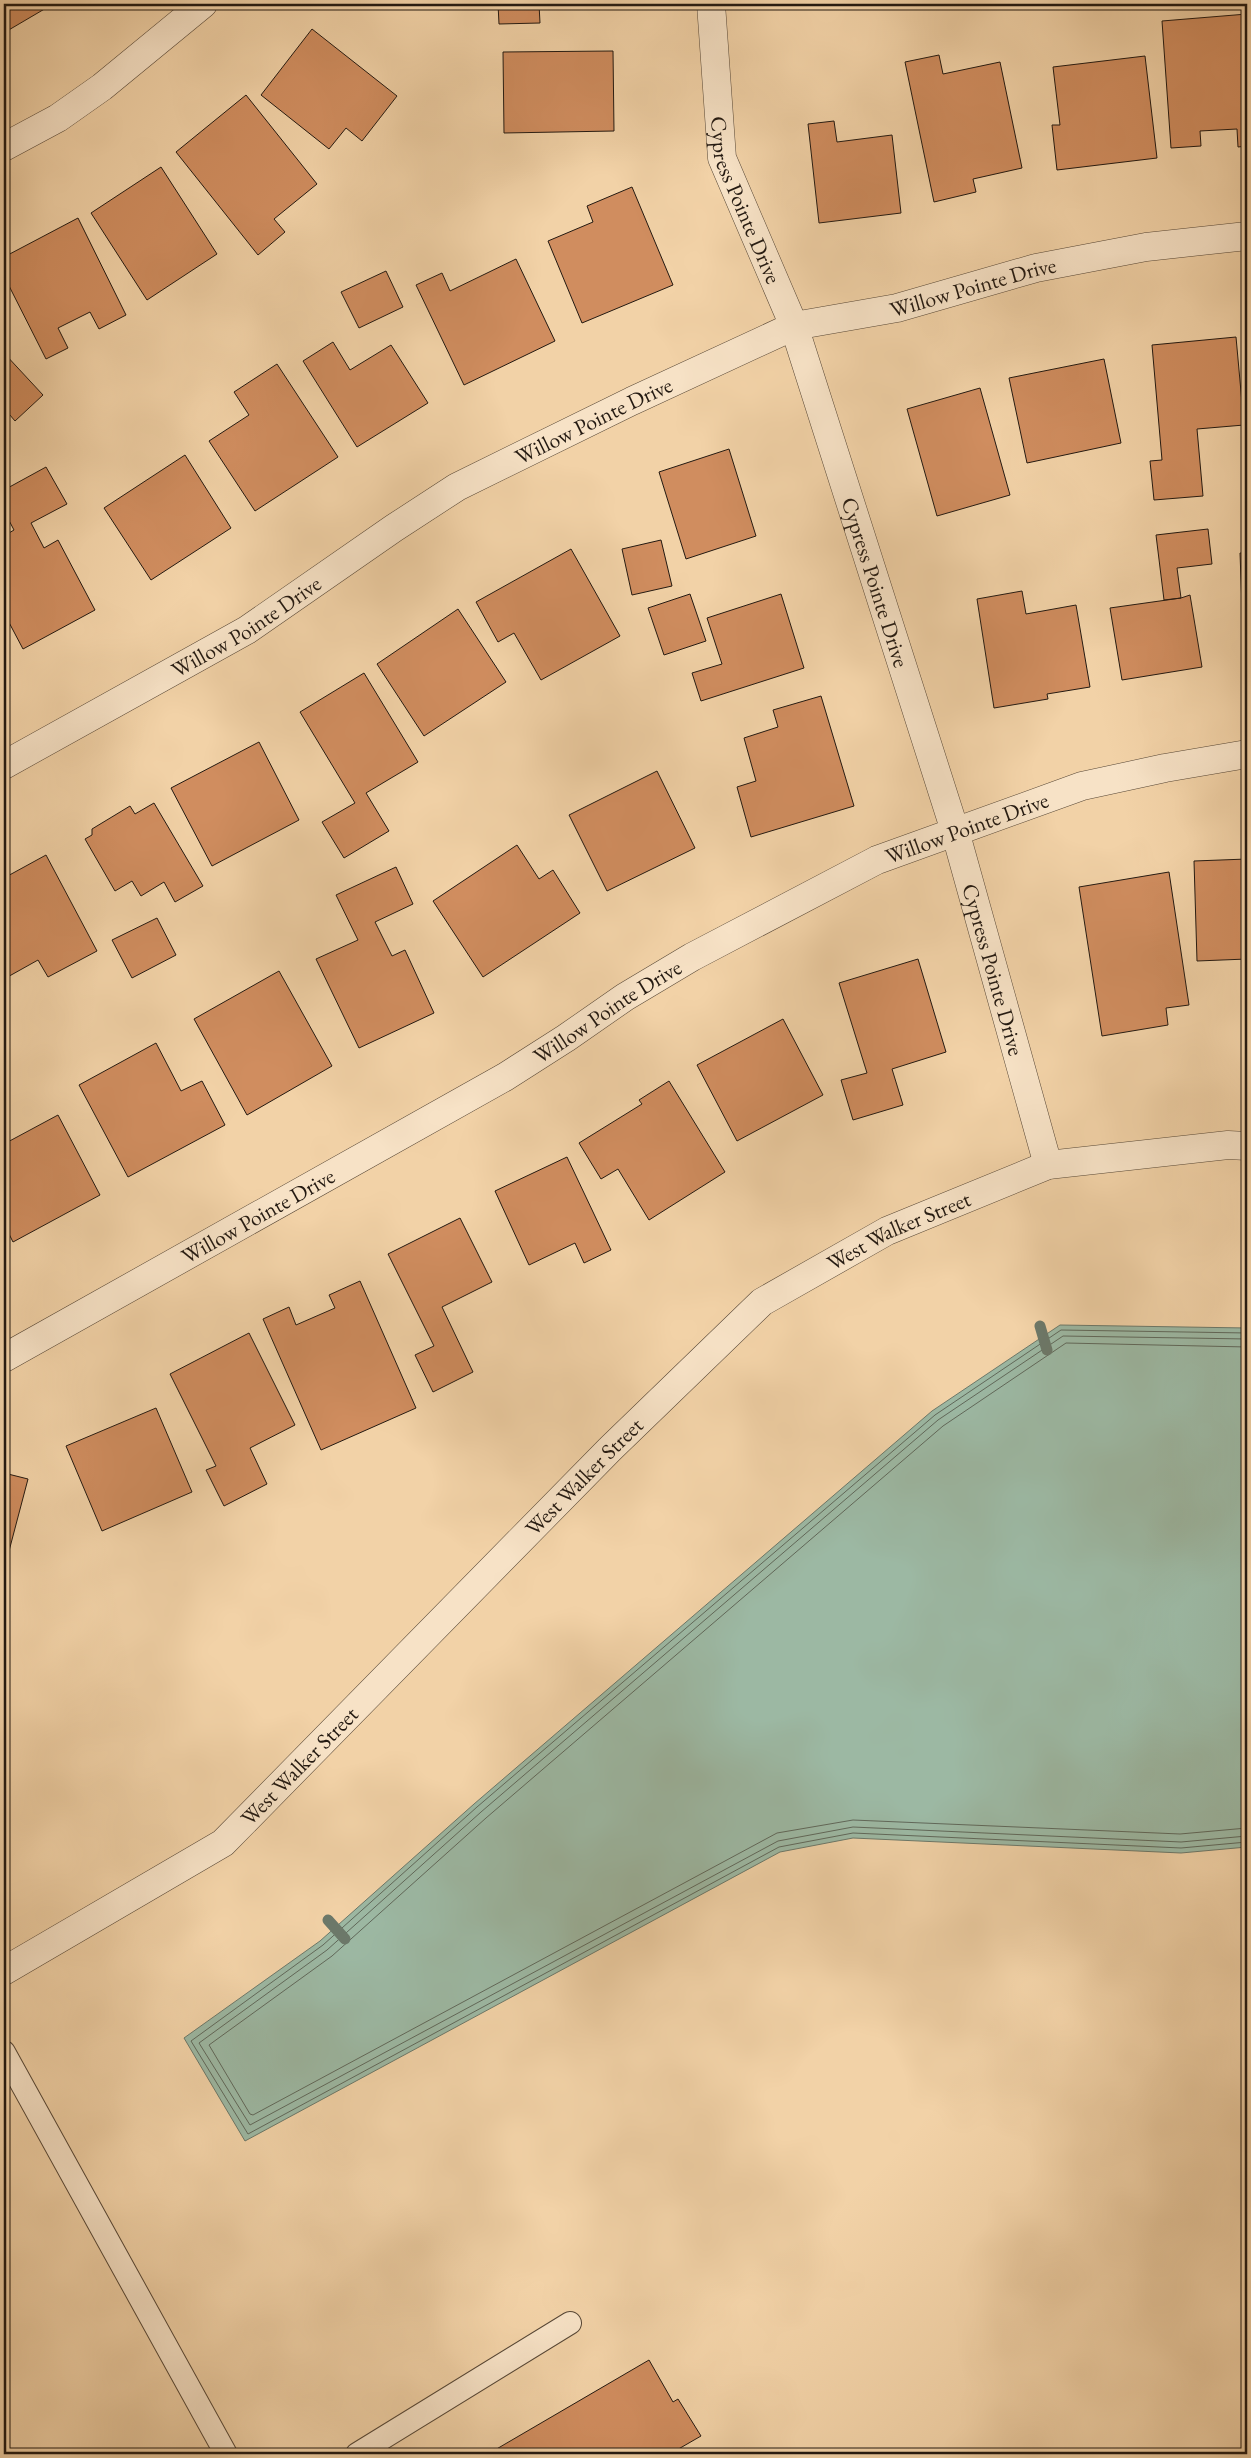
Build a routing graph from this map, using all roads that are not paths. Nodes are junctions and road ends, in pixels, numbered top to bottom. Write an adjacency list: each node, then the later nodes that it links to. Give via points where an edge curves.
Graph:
1 (203, 4): 3 (street, via 102,87 58,118)
2 (711, 4): 5 (street, Cypress Pointe Drive, via 722,158)
3 (4, 147)
4 (1247, 236): 5 (street, Willow Pointe Drive, via 1146,247 1036,268 897,308)
5 (794, 326): 7 (street, Willow Pointe Drive, via 632,400 457,487 247,630); 8 (street, Cypress Pointe Drive)
6 (1247, 754): 8 (street, Willow Pointe Drive, via 1082,786)
7 (4, 765)
8 (955, 831): 10 (street, Cypress Pointe Drive); 11 (street, Willow Pointe Drive, via 877,860 692,957 624,997 505,1077)
9 (1247, 1146): 10 (street, West Walker Street, via 1228,1145)
10 (1048, 1165): 12 (street, West Walker Street, via 887,1231 762,1302 610,1449 223,1842)
11 (4, 1358)
12 (4, 1971)
13 (4, 2052): 15 (lane)
14 (570, 2323): 16 (lane)
15 (226, 2454)
16 (357, 2454)

